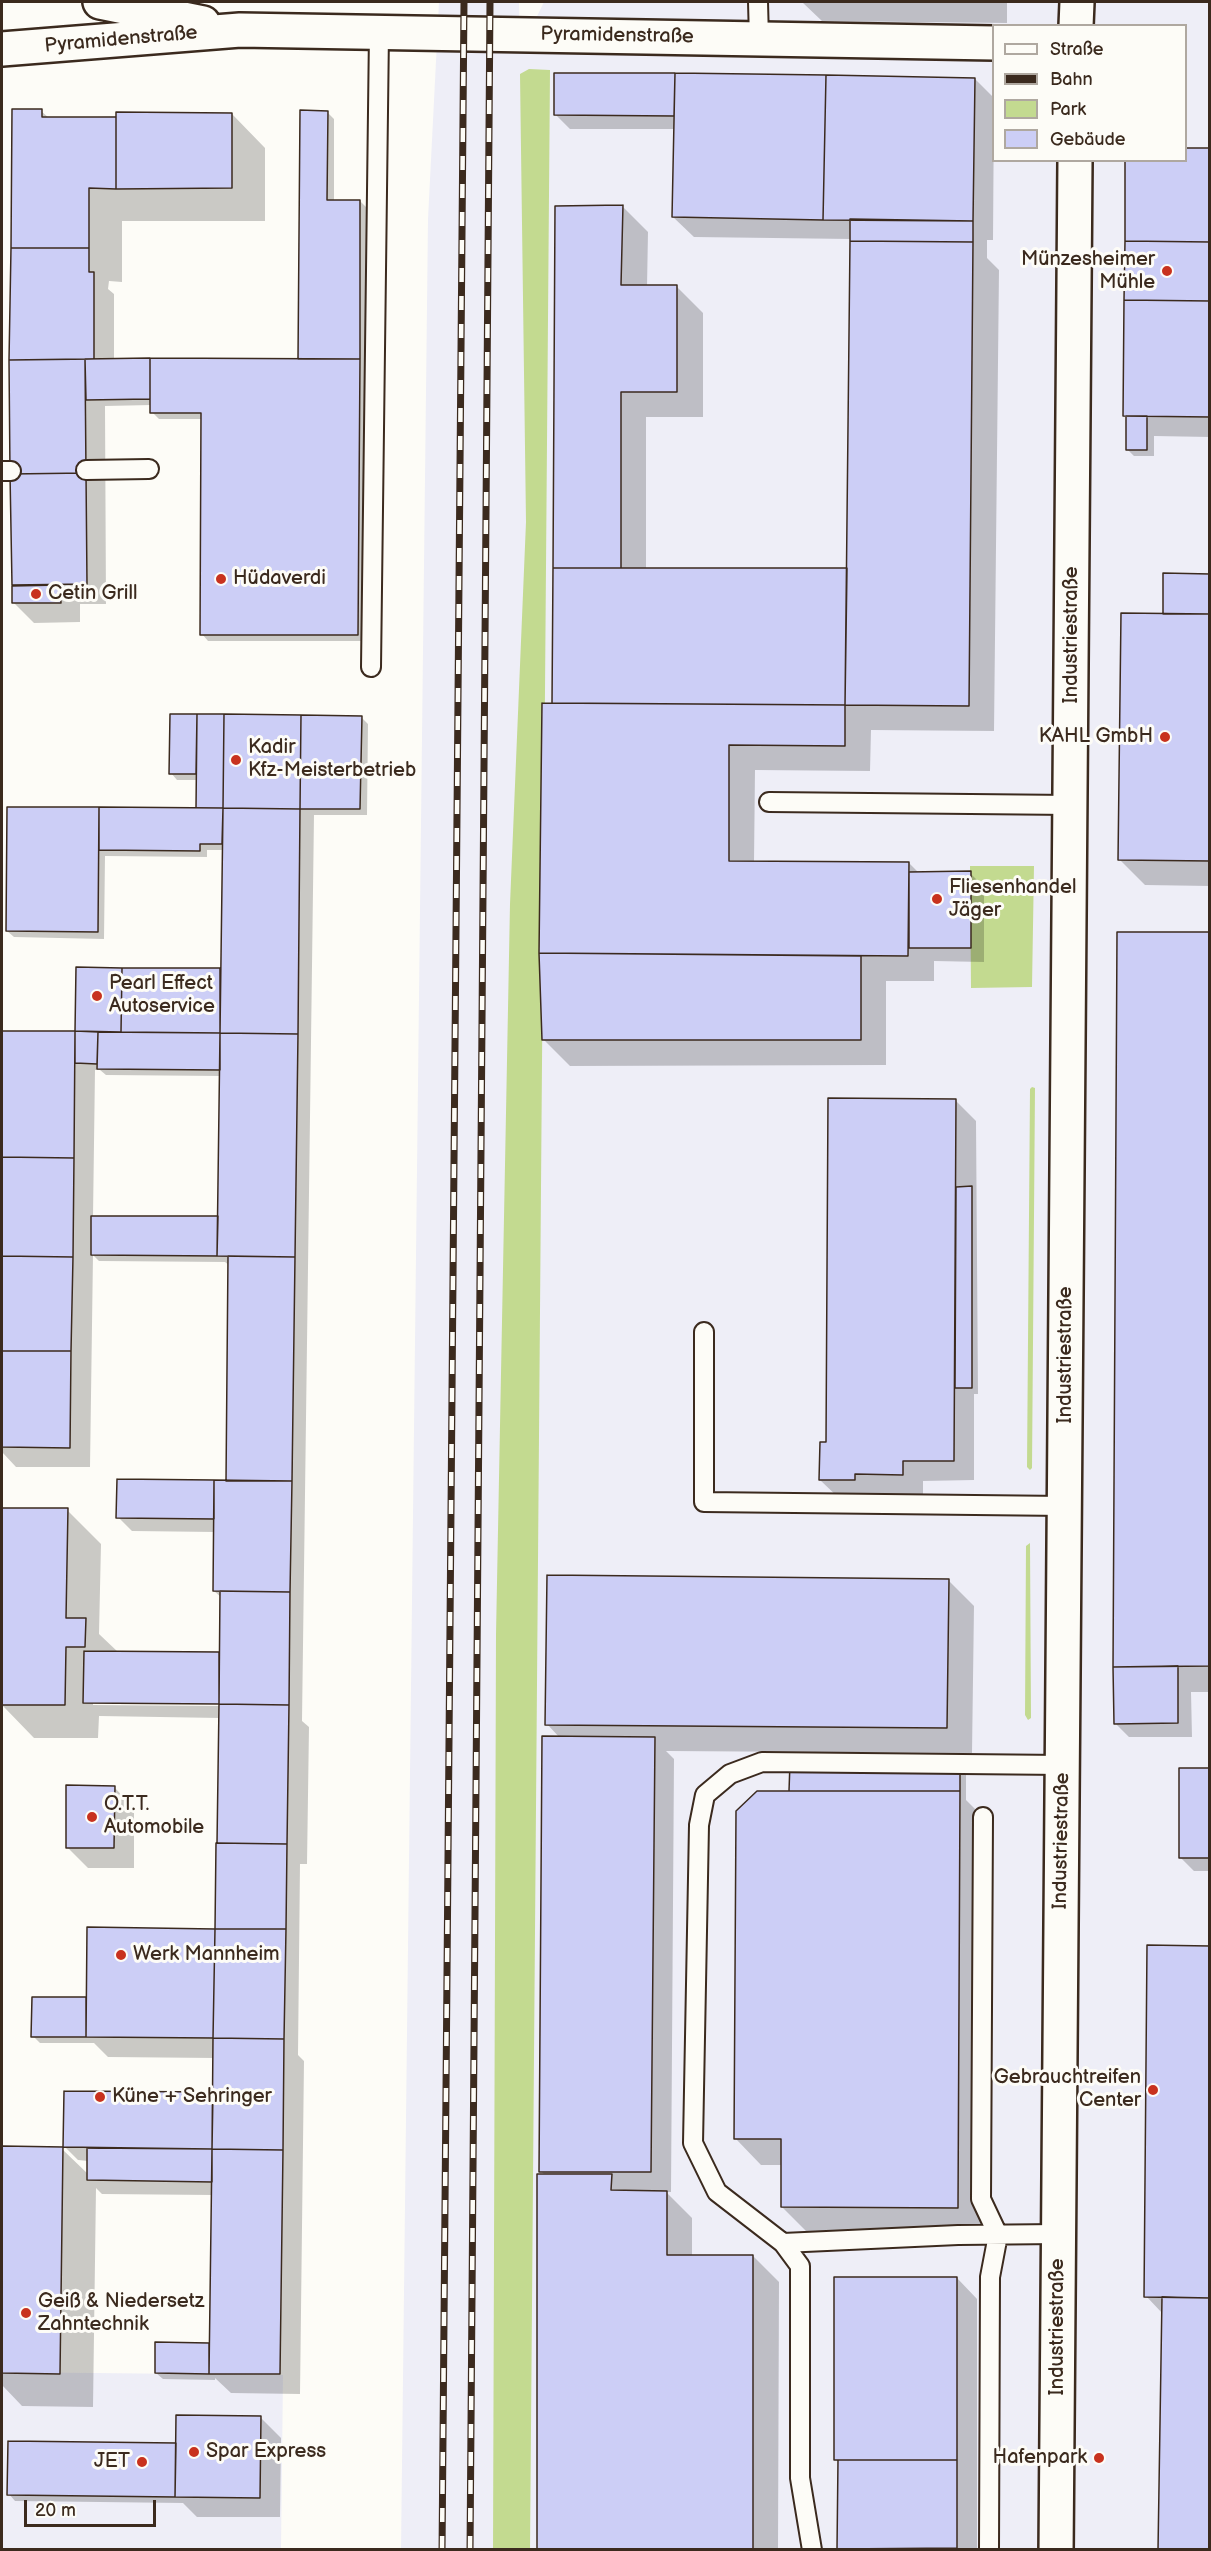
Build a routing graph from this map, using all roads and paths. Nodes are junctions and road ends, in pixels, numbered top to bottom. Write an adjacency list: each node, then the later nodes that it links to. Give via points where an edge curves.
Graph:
1 (100, 2): 5 (street, Pyramidenstraße)
2 (758, 2): 7 (lane)
3 (1077, 2): 4 (street)
4 (1076, 24)
5 (240, 30): 6 (street, Pyramidenstraße); 9 (street, Pyramidenstraße)
6 (379, 32): 7 (street, Pyramidenstraße); 13 (lane)
7 (759, 39): 8 (street, Pyramidenstraße)
8 (992, 44)
9 (2, 49)
10 (1075, 162): 15 (street, Industriestraße)
11 (86, 470): 12 (lane)
12 (149, 470)
13 (371, 667)
14 (769, 802): 15 (lane)
15 (1071, 805): 17 (street, Industriestraße)
16 (704, 1332): 17 (lane, via 704,1502)
17 (1065, 1506): 18 (street, Industriestraße)
18 (1063, 1765): 20 (street, Industriestraße); 22 (lane, via 762,1762 730,1774 705,1795 699,1826 693,2143 717,2192)
19 (983, 1817): 21 (lane, via 981,2199)
20 (1059, 2234): 21 (lane); 25 (street, Industriestraße)
21 (998, 2235): 22 (lane); 24 (lane, via 990,2277)
22 (783, 2243): 23 (lane, via 800,2266 800,2478)
23 (813, 2550)
24 (989, 2550)
25 (1056, 2550)

